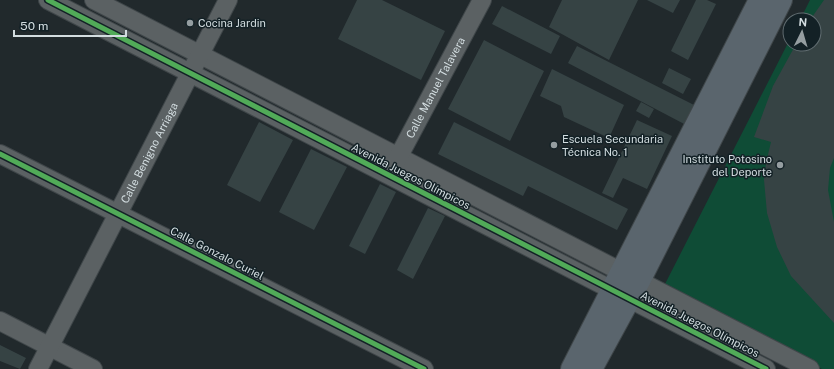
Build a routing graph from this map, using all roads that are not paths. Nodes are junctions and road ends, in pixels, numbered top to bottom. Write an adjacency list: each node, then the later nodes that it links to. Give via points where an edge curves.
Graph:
1 (48, 0): 8 (street, Avenida Juegos Olímpicos)
2 (94, 0): 7 (street, Avenida Juegos Olímpicos)
3 (228, 0): 7 (street, Calle Benigno Arriaga)
4 (482, 0): 10 (street, Calle Manuel Talavera)
5 (760, 0): 13 (main road)
6 (781, 0): 13 (main road)
7 (200, 54): 8 (street, Calle Benigno Arriaga); 10 (street, Avenida Juegos Olímpicos)
8 (190, 73): 11 (street, Avenida Juegos Olímpicos); 12 (street, Calle Benigno Arriaga)
9 (0, 154): 12 (street, Calle Gonzalo Curiel)
10 (398, 157): 11 (street, Calle Manuel Talavera); 13 (street, Avenida Juegos Olímpicos)
11 (389, 175): 13 (street, Avenida Juegos Olímpicos)
12 (118, 214): 15 (street, Calle Benigno Arriaga); 18 (street, Calle Gonzalo Curiel)
13 (625, 285): 19 (main road); 20 (main road); 21 (street, Avenida Juegos Olímpicos); 22 (street, Avenida Juegos Olímpicos)
14 (0, 321): 15 (street)
15 (49, 346): 16 (street, Calle Benigno Arriaga); 17 (street)
16 (41, 367)
17 (93, 369)
18 (424, 369)
19 (572, 369)
20 (591, 369)
21 (766, 369)
22 (810, 369)

